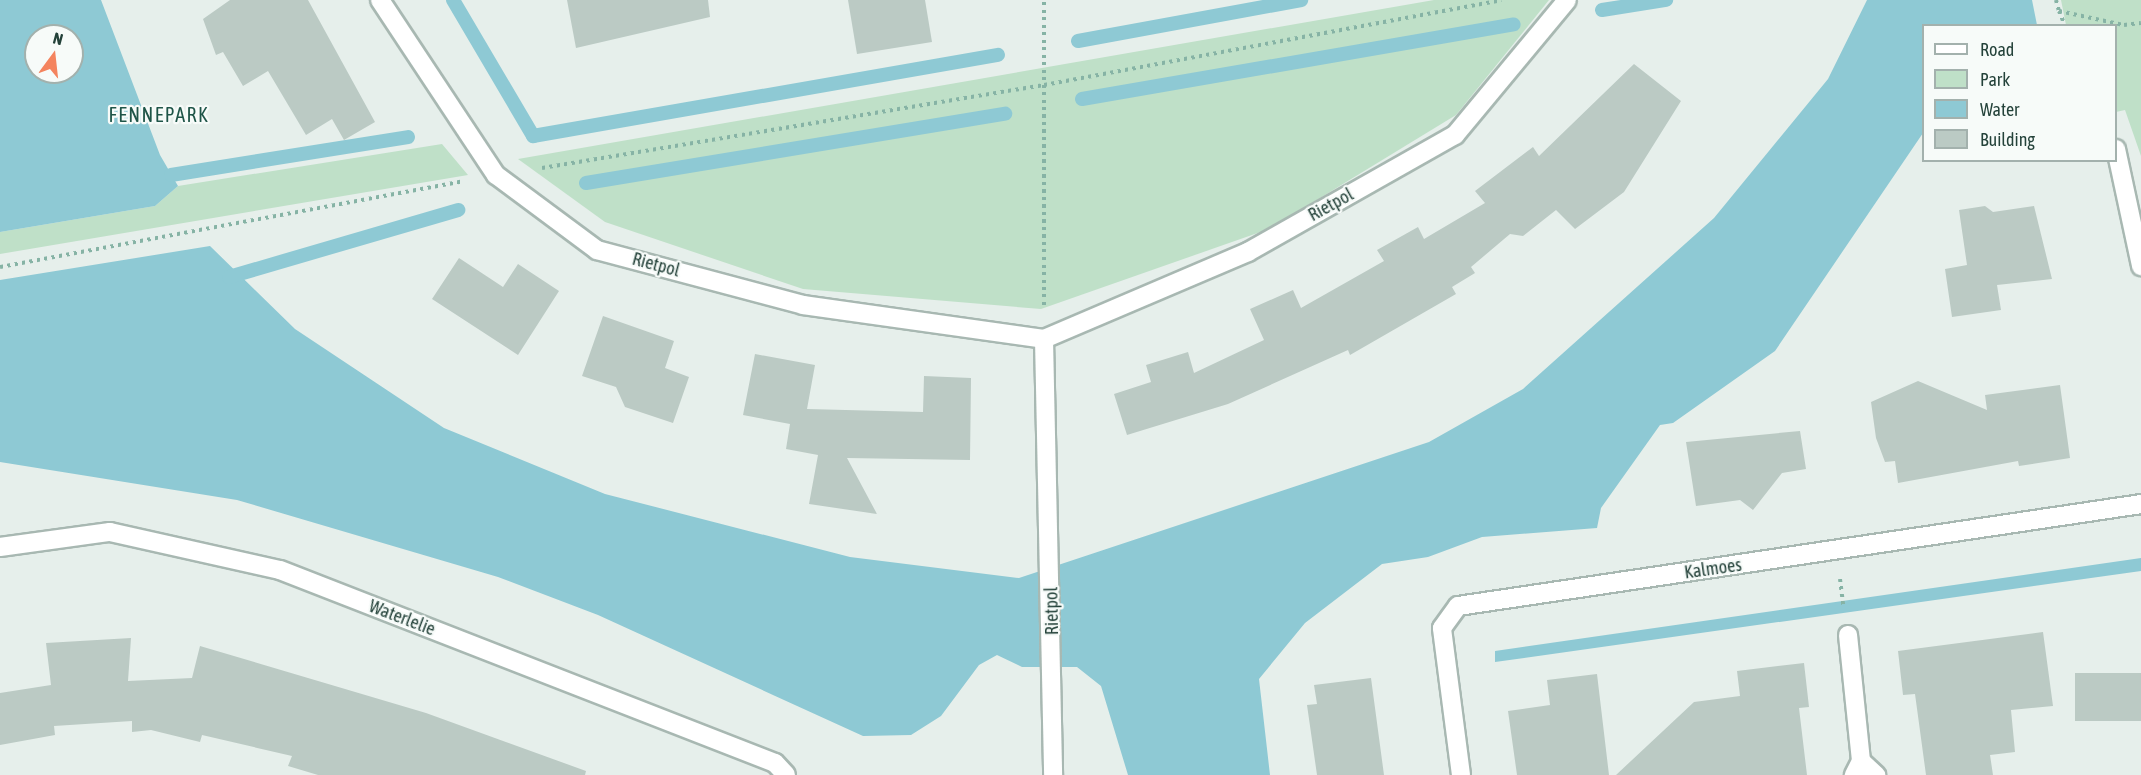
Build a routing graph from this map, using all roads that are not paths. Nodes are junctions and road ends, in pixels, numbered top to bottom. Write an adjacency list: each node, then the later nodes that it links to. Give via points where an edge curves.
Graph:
1 (380, 0): 5 (street, Rietpol, via 496,175 597,249 803,305)
2 (1567, 0): 5 (street, Rietpol, via 1455,135 1248,252)
3 (2117, 154): 4 (street)
4 (2141, 266)
5 (1044, 339): 11 (street, Rietpol)
6 (2141, 504): 12 (street, Kalmoes, via 1458,606 1442,628)
7 (0, 547): 10 (street, Waterlelie, via 110,532 280,570 775,763)
8 (1848, 635): 9 (street)
9 (1858, 768): 13 (street)
10 (786, 775)
11 (1053, 775)
12 (1461, 775)
13 (1876, 775)

